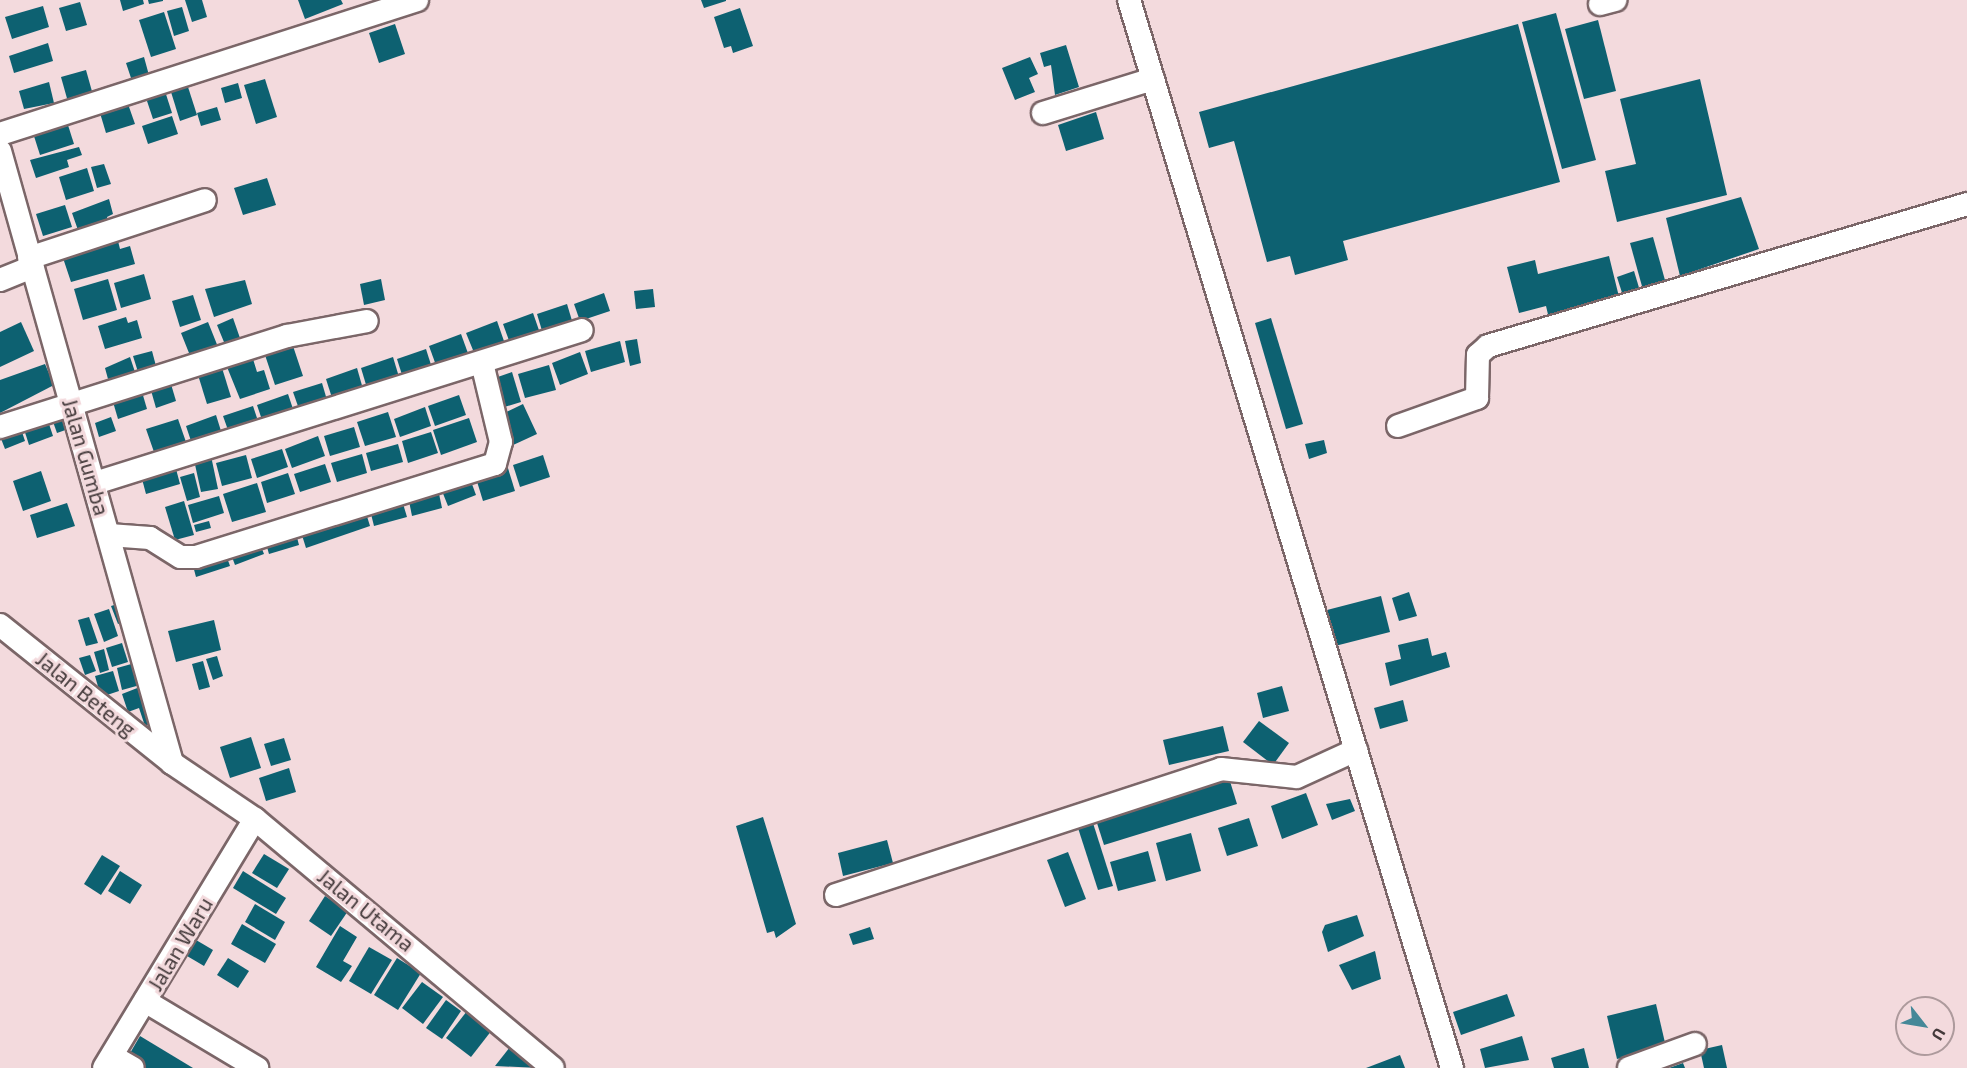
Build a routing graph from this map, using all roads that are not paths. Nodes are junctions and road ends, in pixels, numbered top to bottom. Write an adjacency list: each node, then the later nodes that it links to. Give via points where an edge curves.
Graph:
1 (417, 0): 5 (street)
2 (1129, 0): 3 (street)
3 (1153, 79): 4 (street); 20 (street)
4 (1042, 113)
5 (0, 134)
6 (0, 151): 9 (street, Jalan Gumba)
7 (205, 200): 9 (street)
8 (1967, 204): 15 (street, via 1488,346 1478,355 1478,398)
9 (31, 263): 10 (street); 14 (street, Jalan Gumba)
10 (0, 280)
11 (367, 321): 14 (street, via 287,336)
12 (582, 330): 13 (street)
13 (482, 363): 17 (street); 18 (street, via 501,442 495,464 196,557 181,557 150,538)
14 (71, 403): 16 (street); 17 (street, Jalan Gumba)
15 (1398, 426)
16 (0, 427)
17 (95, 483): 18 (street, Jalan Gumba)
18 (109, 535): 21 (street, Jalan Gumba)
19 (0, 625): 21 (street, Jalan Beteng)
20 (1356, 750): 23 (street, via 1297,777 1221,769); 30 (street)
21 (172, 763): 22 (street, Jalan Utama)
22 (255, 819): 24 (street, Jalan Waru); 29 (street, Jalan Utama)
23 (836, 895)
24 (145, 1001): 26 (street, Jalan Waru); 28 (street)
25 (1695, 1044): 31 (street)
26 (108, 1062): 27 (street)
27 (133, 1068)
28 (257, 1068)
29 (553, 1068)
30 (1452, 1068)
31 (1629, 1068)

